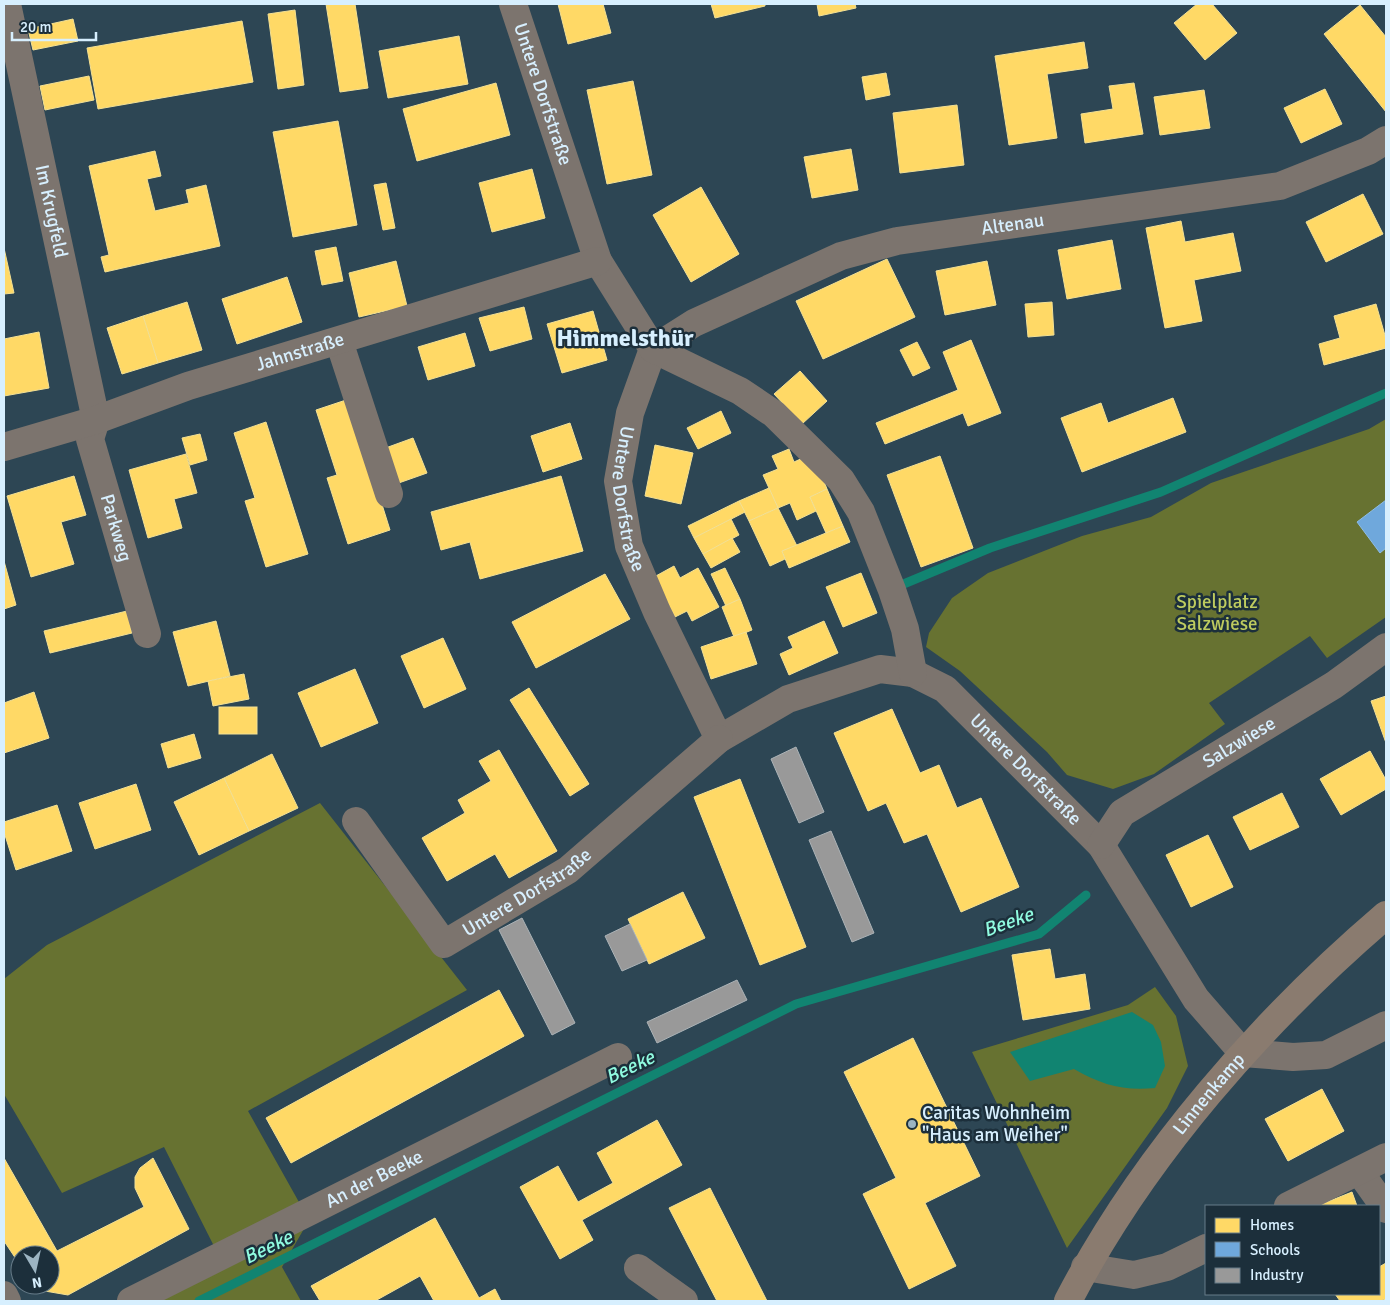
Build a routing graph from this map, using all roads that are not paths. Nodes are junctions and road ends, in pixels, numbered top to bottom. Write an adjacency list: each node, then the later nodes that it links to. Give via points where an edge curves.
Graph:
1 (7, 4): 7 (street, Im Krugfeld)
2 (513, 4): 4 (street, Untere Dorfstraße)
3 (1386, 140): 6 (street, Altenau, via 1368,151 1280,186 898,241 841,256 694,323)
4 (598, 261): 5 (street, Jahnstraße); 6 (street, Untere Dorfstraße)
5 (339, 341): 7 (street, Jahnstraße, via 188,386); 9 (street)
6 (653, 349): 12 (street, via 740,391 774,414 841,480 861,512 892,590 905,629); 13 (street, Untere Dorfstraße, via 630,413 618,481 629,546 657,612)
7 (96, 420): 8 (street, Jahnstraße); 10 (street, Parkweg, via 90,439)
8 (4, 447)
9 (389, 494)
10 (147, 634)
11 (1386, 647): 15 (street, Salzwiese, via 1334,685 1122,813)
12 (914, 673): 13 (street, Untere Dorfstraße, via 880,670 788,699); 15 (street, Untere Dorfstraße, via 944,689)
13 (719, 739): 14 (street, Untere Dorfstraße, via 568,870 444,944)
14 (356, 821)
15 (1101, 845): 18 (street, Untere Dorfstraße, via 1196,999)
16 (1386, 915): 18 (main road, Linnenkamp, via 1292,1000)
17 (1386, 1024): 18 (street, via 1326,1055 1294,1057)
18 (1243, 1053): 25 (main road, Linnenkamp, via 1160,1155)
19 (618, 1057): 29 (street, An der Beeke)
20 (1386, 1157): 21 (street)
21 (1359, 1170): 22 (street); 23 (street)
22 (1290, 1205)
23 (1386, 1209)
24 (1205, 1248): 25 (street, via 1167,1266 1134,1275)
25 (1086, 1267): 31 (main road, Linnenkamp)
26 (638, 1268): 30 (street)
27 (4, 1295): 28 (street)
28 (7, 1301)
29 (131, 1301)
30 (684, 1301)
31 (1068, 1301)

